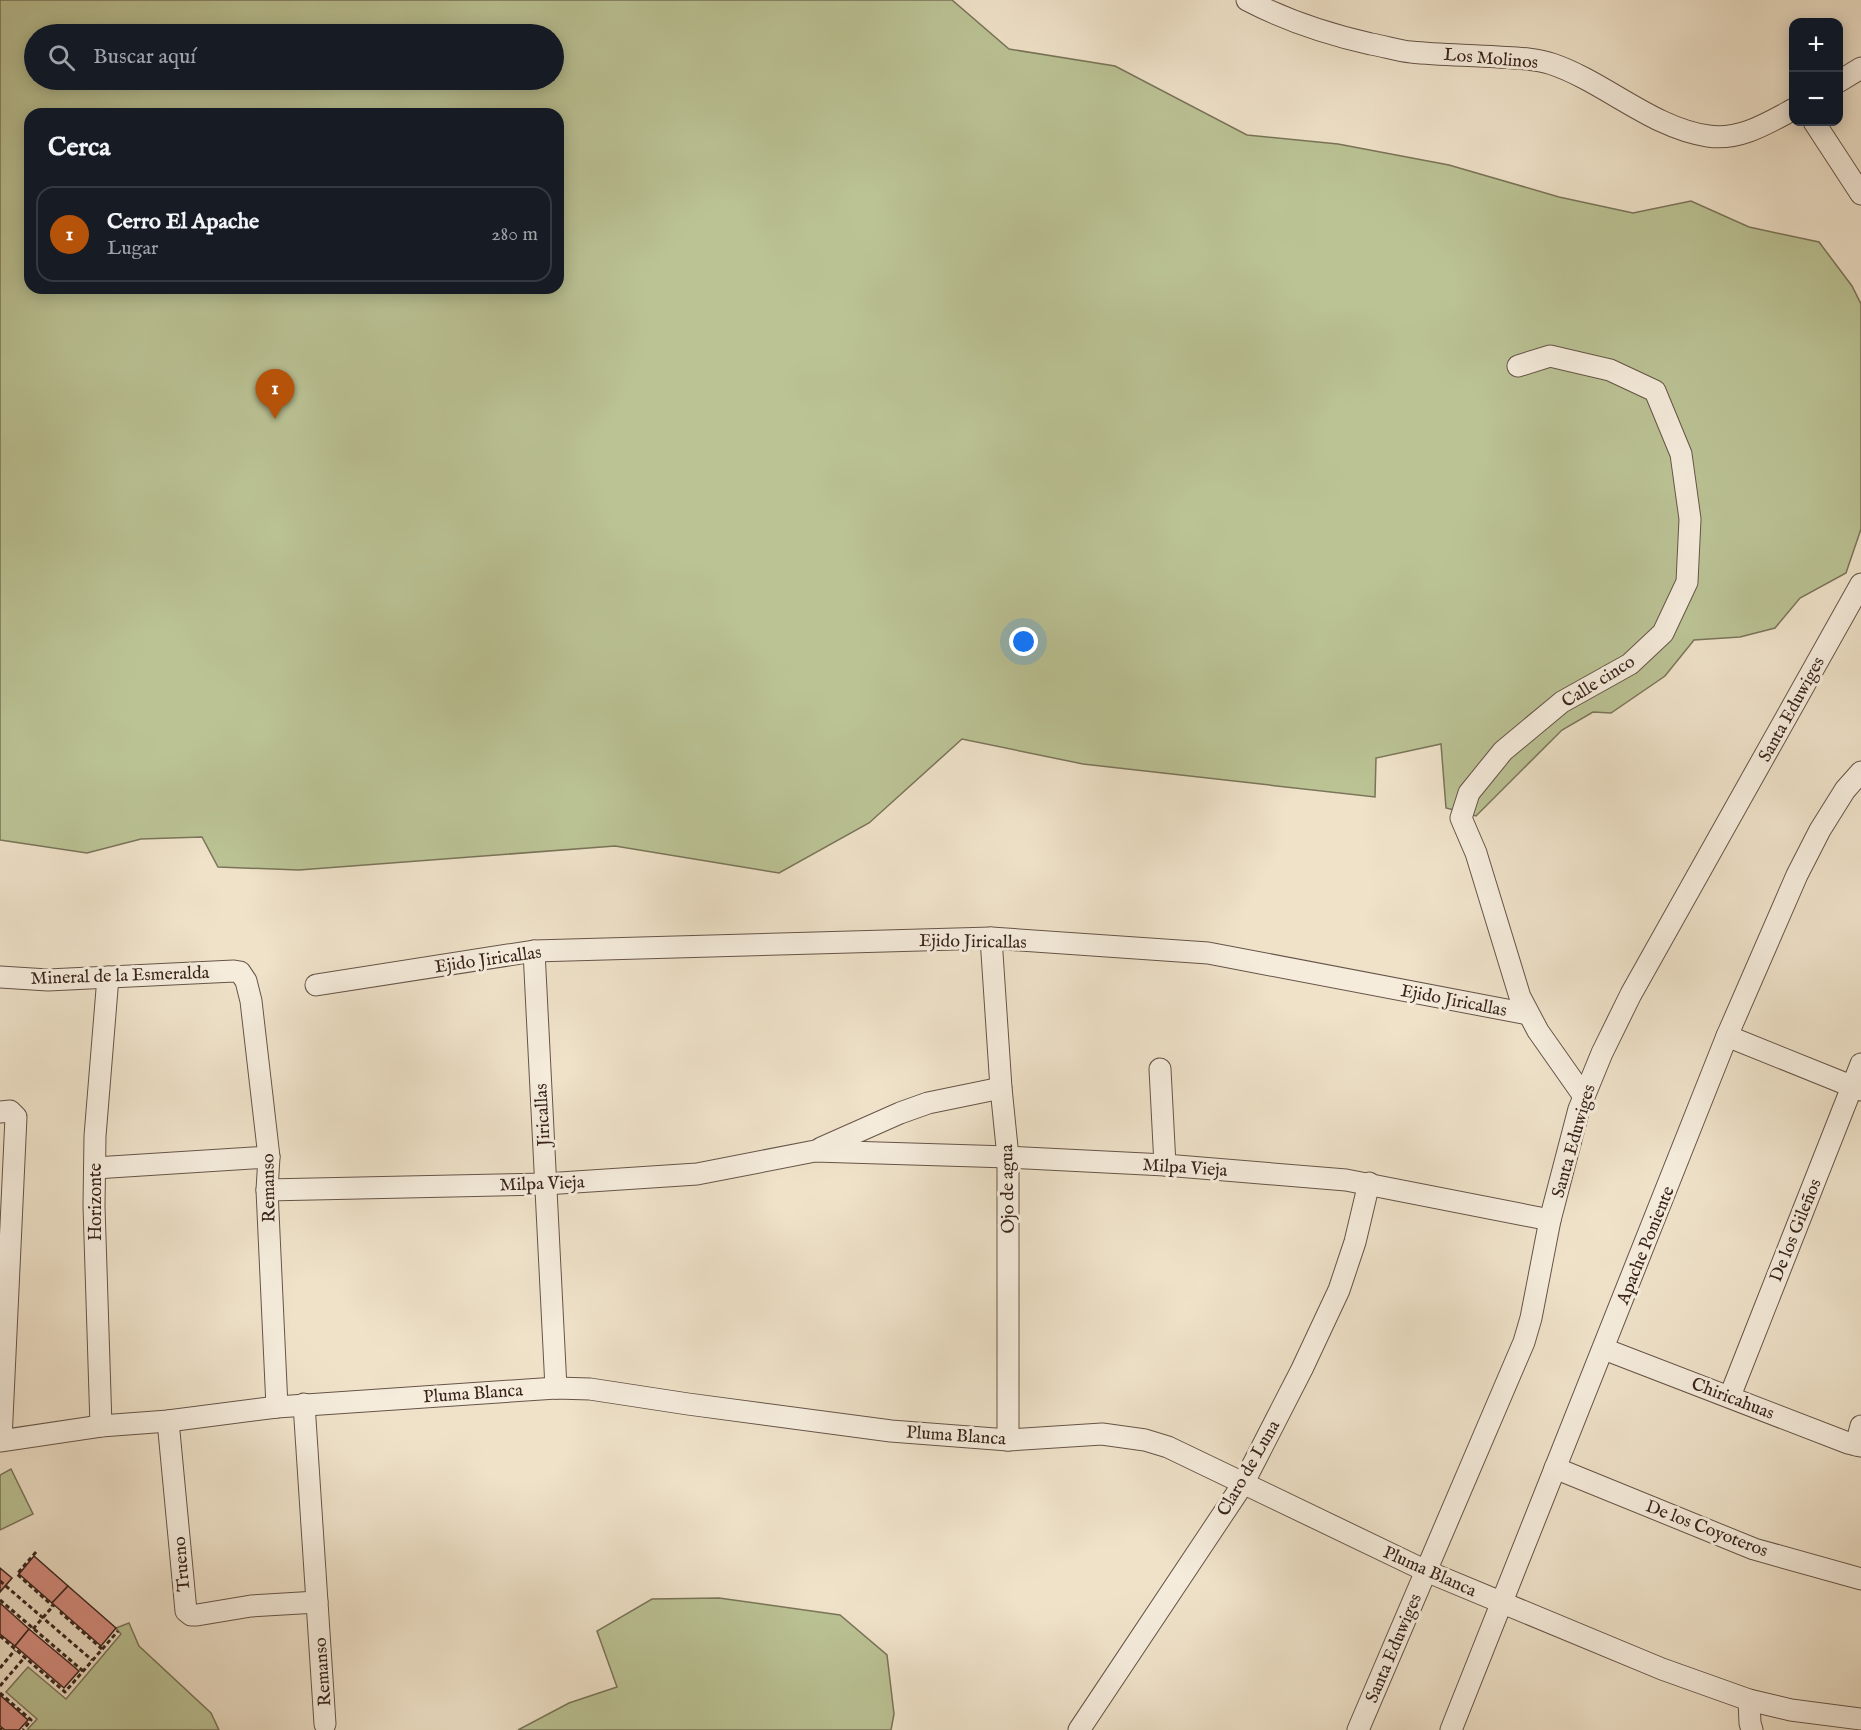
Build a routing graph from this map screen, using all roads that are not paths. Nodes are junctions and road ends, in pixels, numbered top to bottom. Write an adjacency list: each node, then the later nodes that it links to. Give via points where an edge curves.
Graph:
1 (1247, 0): 4 (street, Los Molinos, via 1278,16 1334,35 1409,52 1528,58 1550,63 1669,124 1709,136 1751,130)
2 (1861, 69): 3 (street)
3 (1843, 80)
4 (1789, 111)
5 (1817, 126): 6 (street)
6 (1861, 194)
7 (1518, 366): 16 (street, Calle cinco, via 1550,356 1610,370 1655,392 1681,454 1690,519 1687,582 1663,633 1630,664 1562,702 1503,752 1466,801 1461,818)
8 (1861, 584): 22 (street, Santa Eduwiges, via 1631,994)
9 (1861, 772): 17 (street, Apache Poniente, via 1845,790 1806,857)
10 (990, 938): 11 (street, Ejido Jiricallas); 16 (street, Ejido Jiricallas, via 1208,953); 20 (street, Ojo de agua)
11 (534, 951): 15 (street, Ejido Jiricallas); 30 (street, Jiricallas)
12 (240, 972): 14 (street, Mineral de la Esmeralda); 25 (street, Remanso, via 251,1001)
13 (0, 977): 14 (street, Mineral de la Esmeralda)
14 (108, 977): 28 (street, Horizonte)
15 (316, 985)
16 (1528, 1014): 22 (street, Ejido Jiricallas)
17 (1727, 1036): 21 (street); 34 (street, Apache Poniente)
18 (1861, 1064): 21 (street, De los Gileños)
19 (1160, 1069): 27 (street)
20 (1000, 1088): 24 (street, Milpa Vieja, via 928,1103); 26 (street, Ojo de agua)
21 (1857, 1088): 36 (street, De los Gileños)
22 (1583, 1095): 32 (street, Santa Eduwiges)
23 (8, 1114): 33 (street)
24 (815, 1151): 26 (street, Milpa Vieja); 30 (street, Milpa Vieja, via 697,1174)
25 (269, 1157): 28 (street); 31 (street, Remanso)
26 (1008, 1157): 27 (street, Milpa Vieja); 43 (street, Ojo de agua)
27 (1165, 1165): 29 (street, Milpa Vieja)
28 (95, 1168): 40 (street, Horizonte)
29 (1369, 1183): 32 (street, Milpa Vieja); 45 (street, Claro de Luna, via 1339,1290)
30 (545, 1185): 31 (street, Milpa Vieja); 35 (street, Jiricallas)
31 (267, 1190): 38 (street, Remanso)
32 (1550, 1220): 46 (street, Santa Eduwiges, via 1524,1342)
33 (5, 1243): 42 (street)
34 (1604, 1349): 36 (street, Chiricahuas); 44 (street, Apache Poniente)
35 (556, 1388): 37 (street, Pluma Blanca); 43 (street, Pluma Blanca, via 590,1389 891,1431)
36 (1730, 1396): 41 (street, Chiricahuas)
37 (304, 1404): 38 (street, Pluma Blanca); 48 (street, Remanso)
38 (277, 1407): 39 (street, Pluma Blanca)
39 (168, 1421): 40 (street, Pluma Blanca); 48 (street, Trueno, via 186,1611 197,1615 251,1606)
40 (101, 1426): 42 (street, Pluma Blanca, via 41,1442)
41 (1859, 1439)
42 (1, 1440)
43 (1008, 1440): 45 (street, Pluma Blanca, via 1102,1434 1145,1440 1168,1447)
44 (1556, 1468): 47 (street, De los Coyoteros, via 1754,1549); 49 (street, Apache Poniente)
45 (1243, 1484): 46 (street, Pluma Blanca); 53 (street, Claro de Luna)
46 (1426, 1571): 49 (street, Pluma Blanca); 54 (street, Santa Eduwiges)
47 (1861, 1579)
48 (317, 1602): 52 (street, Remanso)
49 (1502, 1603): 50 (street, Pluma Blanca); 55 (street, Apache Poniente)
50 (1749, 1700): 51 (street, Pluma Blanca); 56 (street)
51 (1861, 1719)
52 (326, 1724)
53 (1079, 1730)
54 (1358, 1730)
55 (1451, 1730)
56 (1752, 1730)

